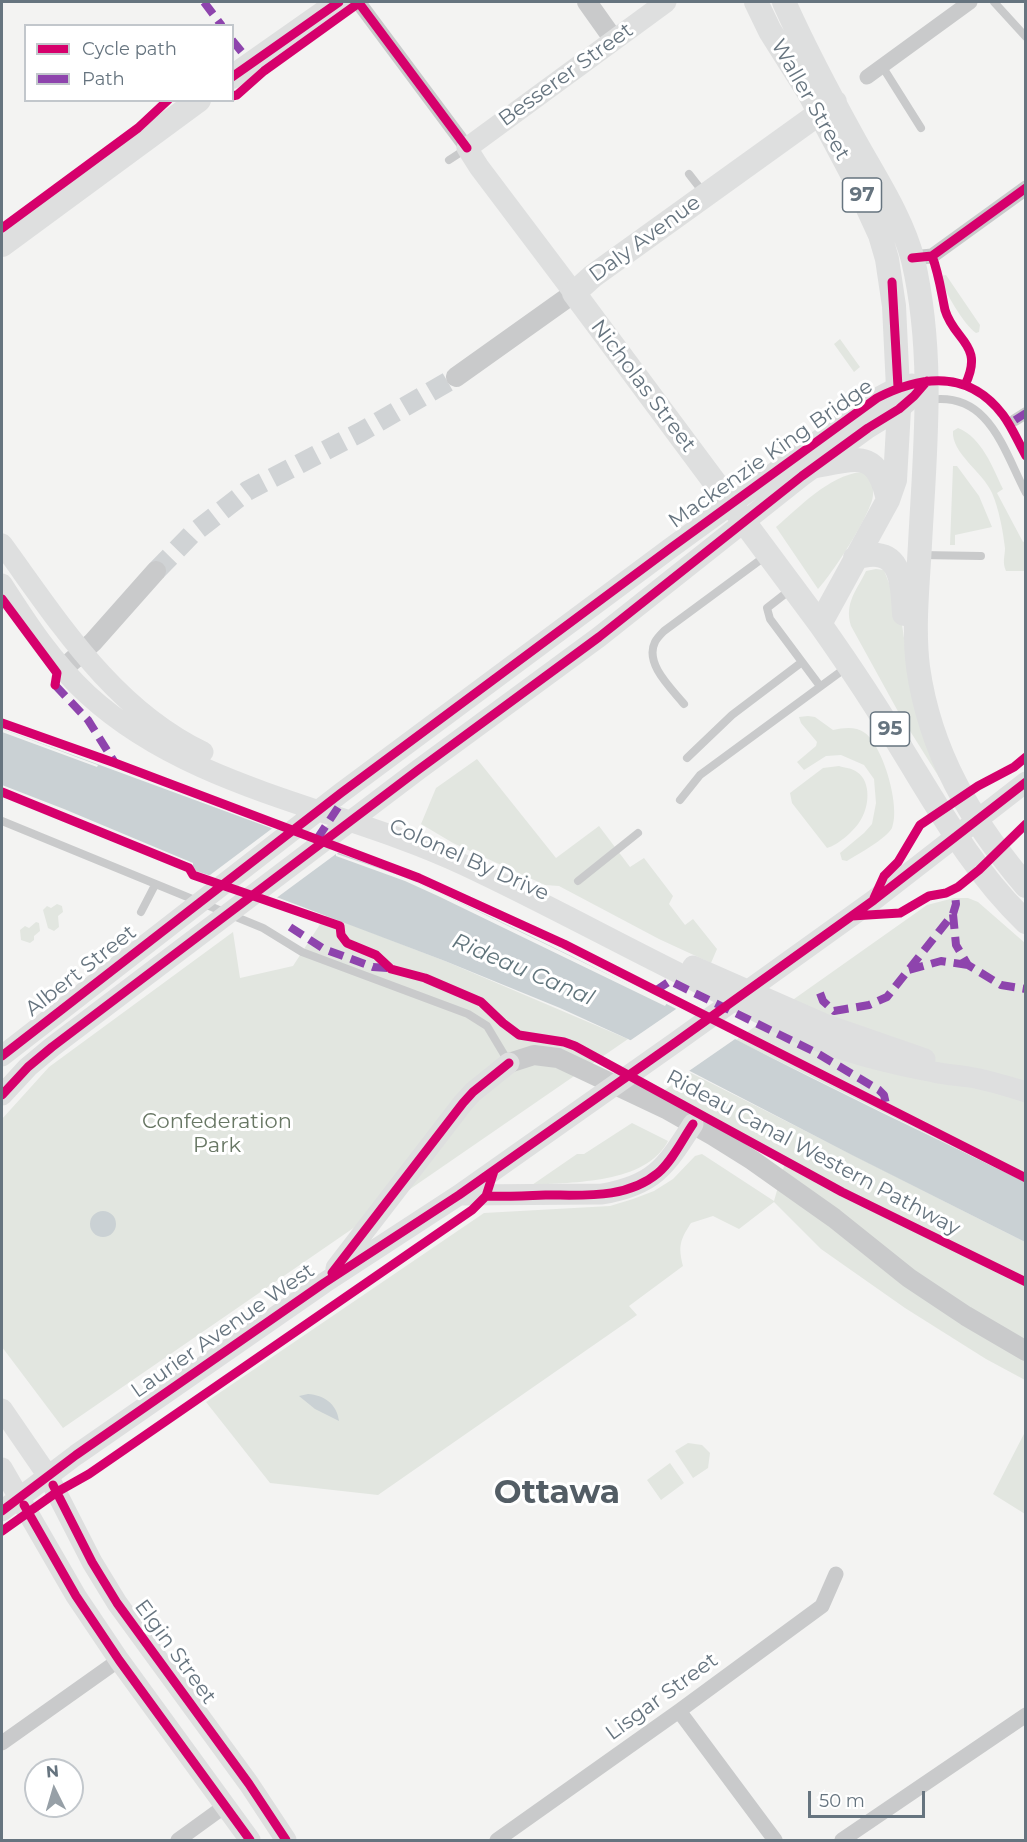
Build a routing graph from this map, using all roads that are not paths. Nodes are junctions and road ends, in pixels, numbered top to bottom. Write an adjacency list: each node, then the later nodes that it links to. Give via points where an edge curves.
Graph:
1 (349, 2): 11 (main road); 16 (street)
2 (587, 2): 9 (street)
3 (666, 2): 9 (main road, Besserer Street)
4 (756, 2): 14 (main road, Waller Street / 97, via 770,32 809,93)
5 (784, 2): 14 (main road, Waller Street / 97)
6 (970, 2): 10 (street)
7 (994, 2): 8 (lane)
8 (1026, 37)
9 (614, 40): 16 (main road, Besserer Street)
10 (882, 66): 12 (street); 15 (lane)
11 (234, 76)
12 (867, 77)
13 (196, 102): 21 (main road)
14 (827, 107): 20 (main road, Daly Avenue); 22 (main road, Waller Street / 97, via 899,223); 26 (main road, Waller Street / 97, via 887,259 894,306)
15 (921, 128)
16 (467, 148): 17 (lane); 23 (main road, Nicholas Street)
17 (449, 160)
18 (689, 174): 20 (lane)
19 (1026, 188): 22 (street, via 932,256)
20 (706, 195): 23 (main road, Daly Avenue)
21 (2, 245)
22 (912, 258): 25 (main road, Waller Street / 97)
23 (574, 292): 24 (street, Daly Avenue); 31 (main road, Nicholas Street)
24 (456, 377)
25 (927, 391): 26 (main road, Mackenzie King Bridge); 28 (lane, via 956,399 979,412 994,430); 32 (main road, 95)
26 (898, 398): 27 (main road, Mackenzie King Bridge); 27 (main road, Mackenzie King Bridge, via 877,398 849,418); 29 (main road, via 895,480)
27 (801, 469): 29 (main road, via 852,459 865,461 882,476); 58 (main road, Mackenzie King Bridge, via 480,688); 63 (main road, Mackenzie King Bridge, via 599,637 52,1047)
28 (1026, 493)
29 (888, 501): 34 (main road)
30 (2, 544): 39 (main road, Colonel By Drive)
31 (768, 554): 37 (main road, Nicholas Street); 45 (lane, via 664,630 655,642 652,655 659,671)
32 (920, 555): 33 (lane); 42 (main road, 95)
33 (981, 556)
34 (855, 558): 38 (main road); 42 (main road, via 875,554 895,565 902,584 910,646)
35 (156, 571): 39 (street)
36 (2, 584): 43 (main road, Colonel By Drive)
37 (793, 588): 38 (main road, Nicholas Street); 40 (lane, via 767,608 770,619)
38 (820, 624): 41 (main road, Nicholas Street / 95)
39 (81, 653): 43 (street); 61 (main road, Colonel By Drive, via 126,699 187,744 215,758 469,856 651,947 827,1025)
40 (802, 662): 44 (lane); 46 (lane, via 732,715)
41 (849, 666): 44 (lane); 52 (main road, Nicholas Street / 95)
42 (918, 668): 50 (main road, 95, via 936,740)
43 (63, 669): 61 (main road, Colonel By Drive, via 95,700 142,735 224,777 462,864 648,960 820,1042 881,1061)
44 (820, 686): 48 (lane, via 700,775)
45 (684, 704)
46 (687, 758)
47 (1026, 782): 50 (main road, Laurier Avenue West)
48 (680, 800)
49 (2, 821): 54 (lane)
50 (976, 822): 52 (main road, Laurier Avenue West); 55 (main road, 95)
51 (638, 833): 53 (lane)
52 (956, 837): 57 (main road, Nicholas Street / 95, via 1001,898); 65 (main road, Laurier Avenue West)
53 (578, 881)
54 (155, 885): 56 (lane); 60 (lane, via 263,928 302,952 468,1014 487,1026)
55 (1026, 886)
56 (141, 912)
57 (1026, 922)
58 (155, 936): 59 (main road, Albert Street)
59 (2, 1056)
60 (509, 1063): 64 (street, via 534,1055 558,1058); 66 (main road, via 463,1103)
61 (969, 1077): 62 (main road, Colonel By Drive)
62 (1026, 1092)
63 (2, 1095)
64 (693, 1124): 65 (main road, via 658,1172 623,1190 602,1194); 67 (street, via 800,1194 923,1287)
65 (459, 1196): 66 (main road, Laurier Avenue West)
66 (324, 1283): 70 (main road, Laurier Avenue West)
67 (1026, 1351)
68 (2, 1409): 70 (main road, Elgin Street)
69 (2, 1468): 71 (main road)
70 (48, 1476): 71 (main road, Laurier Avenue West); 75 (main road, Elgin Street, via 104,1582)
71 (20, 1498): 72 (main road, Laurier Avenue West); 74 (main road)
72 (2, 1511)
73 (836, 1574): 76 (street, Lisgar Street, via 822,1606)
74 (118, 1660): 75 (main road); 78 (street); 80 (main road)
75 (161, 1665): 79 (main road, Elgin Street)
76 (679, 1711): 84 (street, Lisgar Street); 85 (street)
77 (1026, 1715): 86 (street)
78 (2, 1743)
79 (249, 1784): 80 (main road); 83 (main road, Elgin Street)
80 (225, 1806): 81 (street); 82 (main road)
81 (178, 1840)
82 (250, 1840)
83 (286, 1840)
84 (497, 1840)
85 (775, 1840)
86 (842, 1840)

